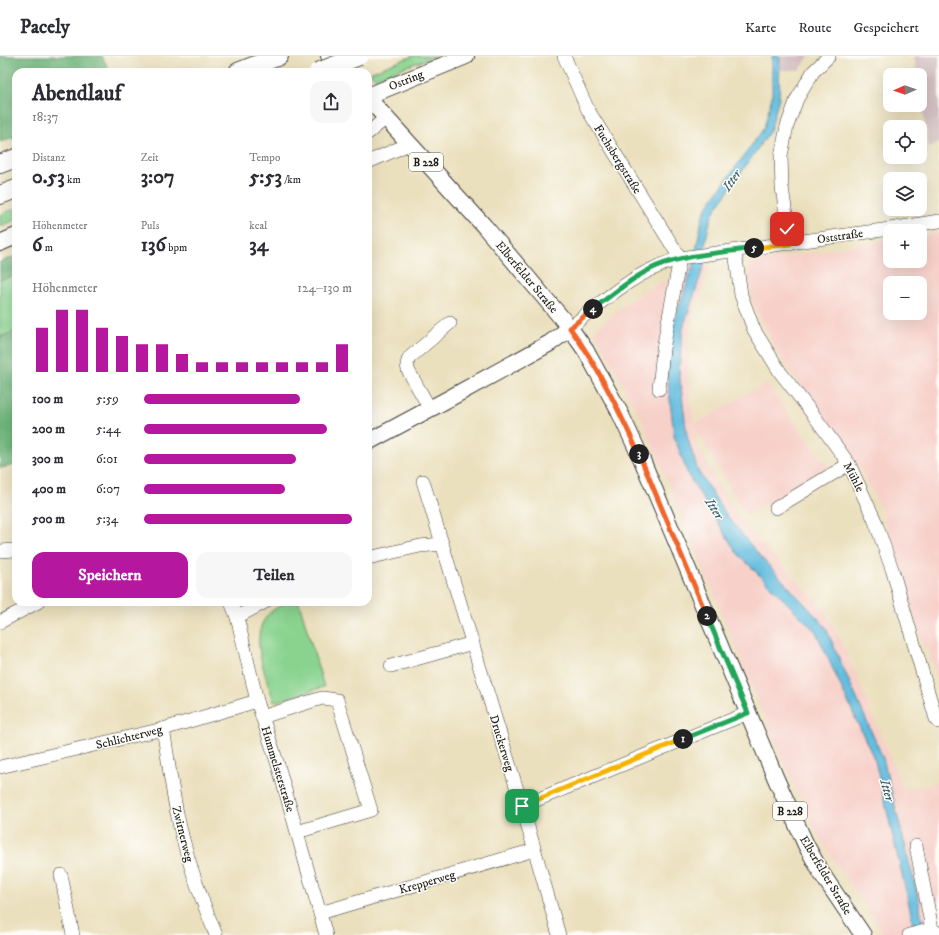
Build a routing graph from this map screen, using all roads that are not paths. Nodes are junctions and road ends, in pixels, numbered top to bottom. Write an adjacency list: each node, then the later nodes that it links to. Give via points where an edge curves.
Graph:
1 (279, 56): 7 (highway)
2 (329, 56): 9 (main road)
3 (359, 56): 8 (highway, bridge)
4 (466, 56): 10 (main road, Ostring)
5 (564, 56): 27 (street, Fuchsbergstraße, via 588,110)
6 (829, 56): 23 (street, via 813,72 797,99 785,134 781,156 782,187)
7 (248, 68)
8 (328, 68)
9 (340, 68)
10 (372, 95)
11 (372, 102): 12 (main road, Elberfelder Straße / B 228)
12 (386, 118): 13 (street); 14 (main road, Elberfelder Straße / B 228)
13 (372, 130)
14 (409, 144): 16 (street); 29 (main road, Elberfelder Straße / B 228, via 485,227)
15 (12, 160): 17 (highway)
16 (372, 160)
17 (0, 164)
18 (12, 190): 19 (highway)
19 (0, 195)
20 (939, 221): 23 (street, Oststraße)
21 (12, 238): 22 (main road)
22 (0, 243)
23 (790, 244): 26 (street, Oststraße)
24 (12, 246): 25 (main road)
25 (0, 247)
26 (735, 251): 27 (street, Oststraße); 33 (street, Mühle, via 741,295 754,330 780,372)
27 (686, 257): 29 (street, Oststraße, via 641,274); 30 (street, via 663,349)
28 (450, 323): 31 (street, via 407,361 408,370)
29 (570, 328): 31 (main road, via 550,343); 48 (main road, Elberfelder Straße / B 228, via 586,351 619,411 642,460)
30 (659, 389)
31 (430, 409): 32 (main road)
32 (372, 440)
33 (849, 464): 35 (street); 50 (street, Mühle, via 875,521 892,569 915,652)
34 (423, 481): 36 (street, Druckerweg)
35 (776, 508)
36 (442, 544): 39 (street, via 420,546); 45 (street, Druckerweg)
37 (12, 550): 38 (street)
38 (0, 551)
39 (372, 557)
40 (30, 606): 44 (street)
41 (233, 606): 43 (street, Hummelsterstraße)
42 (258, 606): 43 (street)
43 (237, 617): 47 (street, Hummelsterstraße)
44 (0, 622)
45 (473, 643): 46 (street); 53 (street, Druckerweg)
46 (391, 666)
47 (257, 701): 49 (street, Hummelsterstraße); 51 (street, Schlichterweg)
48 (748, 713): 53 (street); 64 (main road, Elberfelder Straße / B 228, via 806,845)
49 (262, 716): 54 (street, Hummelsterstraße); 54 (street, via 322,698 337,700 371,810)
50 (939, 722)
51 (163, 729): 52 (street, Schlichterweg); 61 (street, Zwirnerweg, via 177,814 198,889)
52 (0, 767)
53 (522, 806): 56 (street, Druckerweg)
54 (297, 832): 58 (street, Hummelsterstraße)
55 (916, 846): 59 (street)
56 (534, 850): 58 (street, Krepperweg); 63 (street, Druckerweg)
57 (61, 875): 60 (street)
58 (320, 913): 62 (street, Hummelsterstraße)
59 (935, 932): 65 (street)
60 (73, 935)
61 (216, 935)
62 (326, 935)
63 (559, 935)
64 (863, 935)
65 (909, 935)

